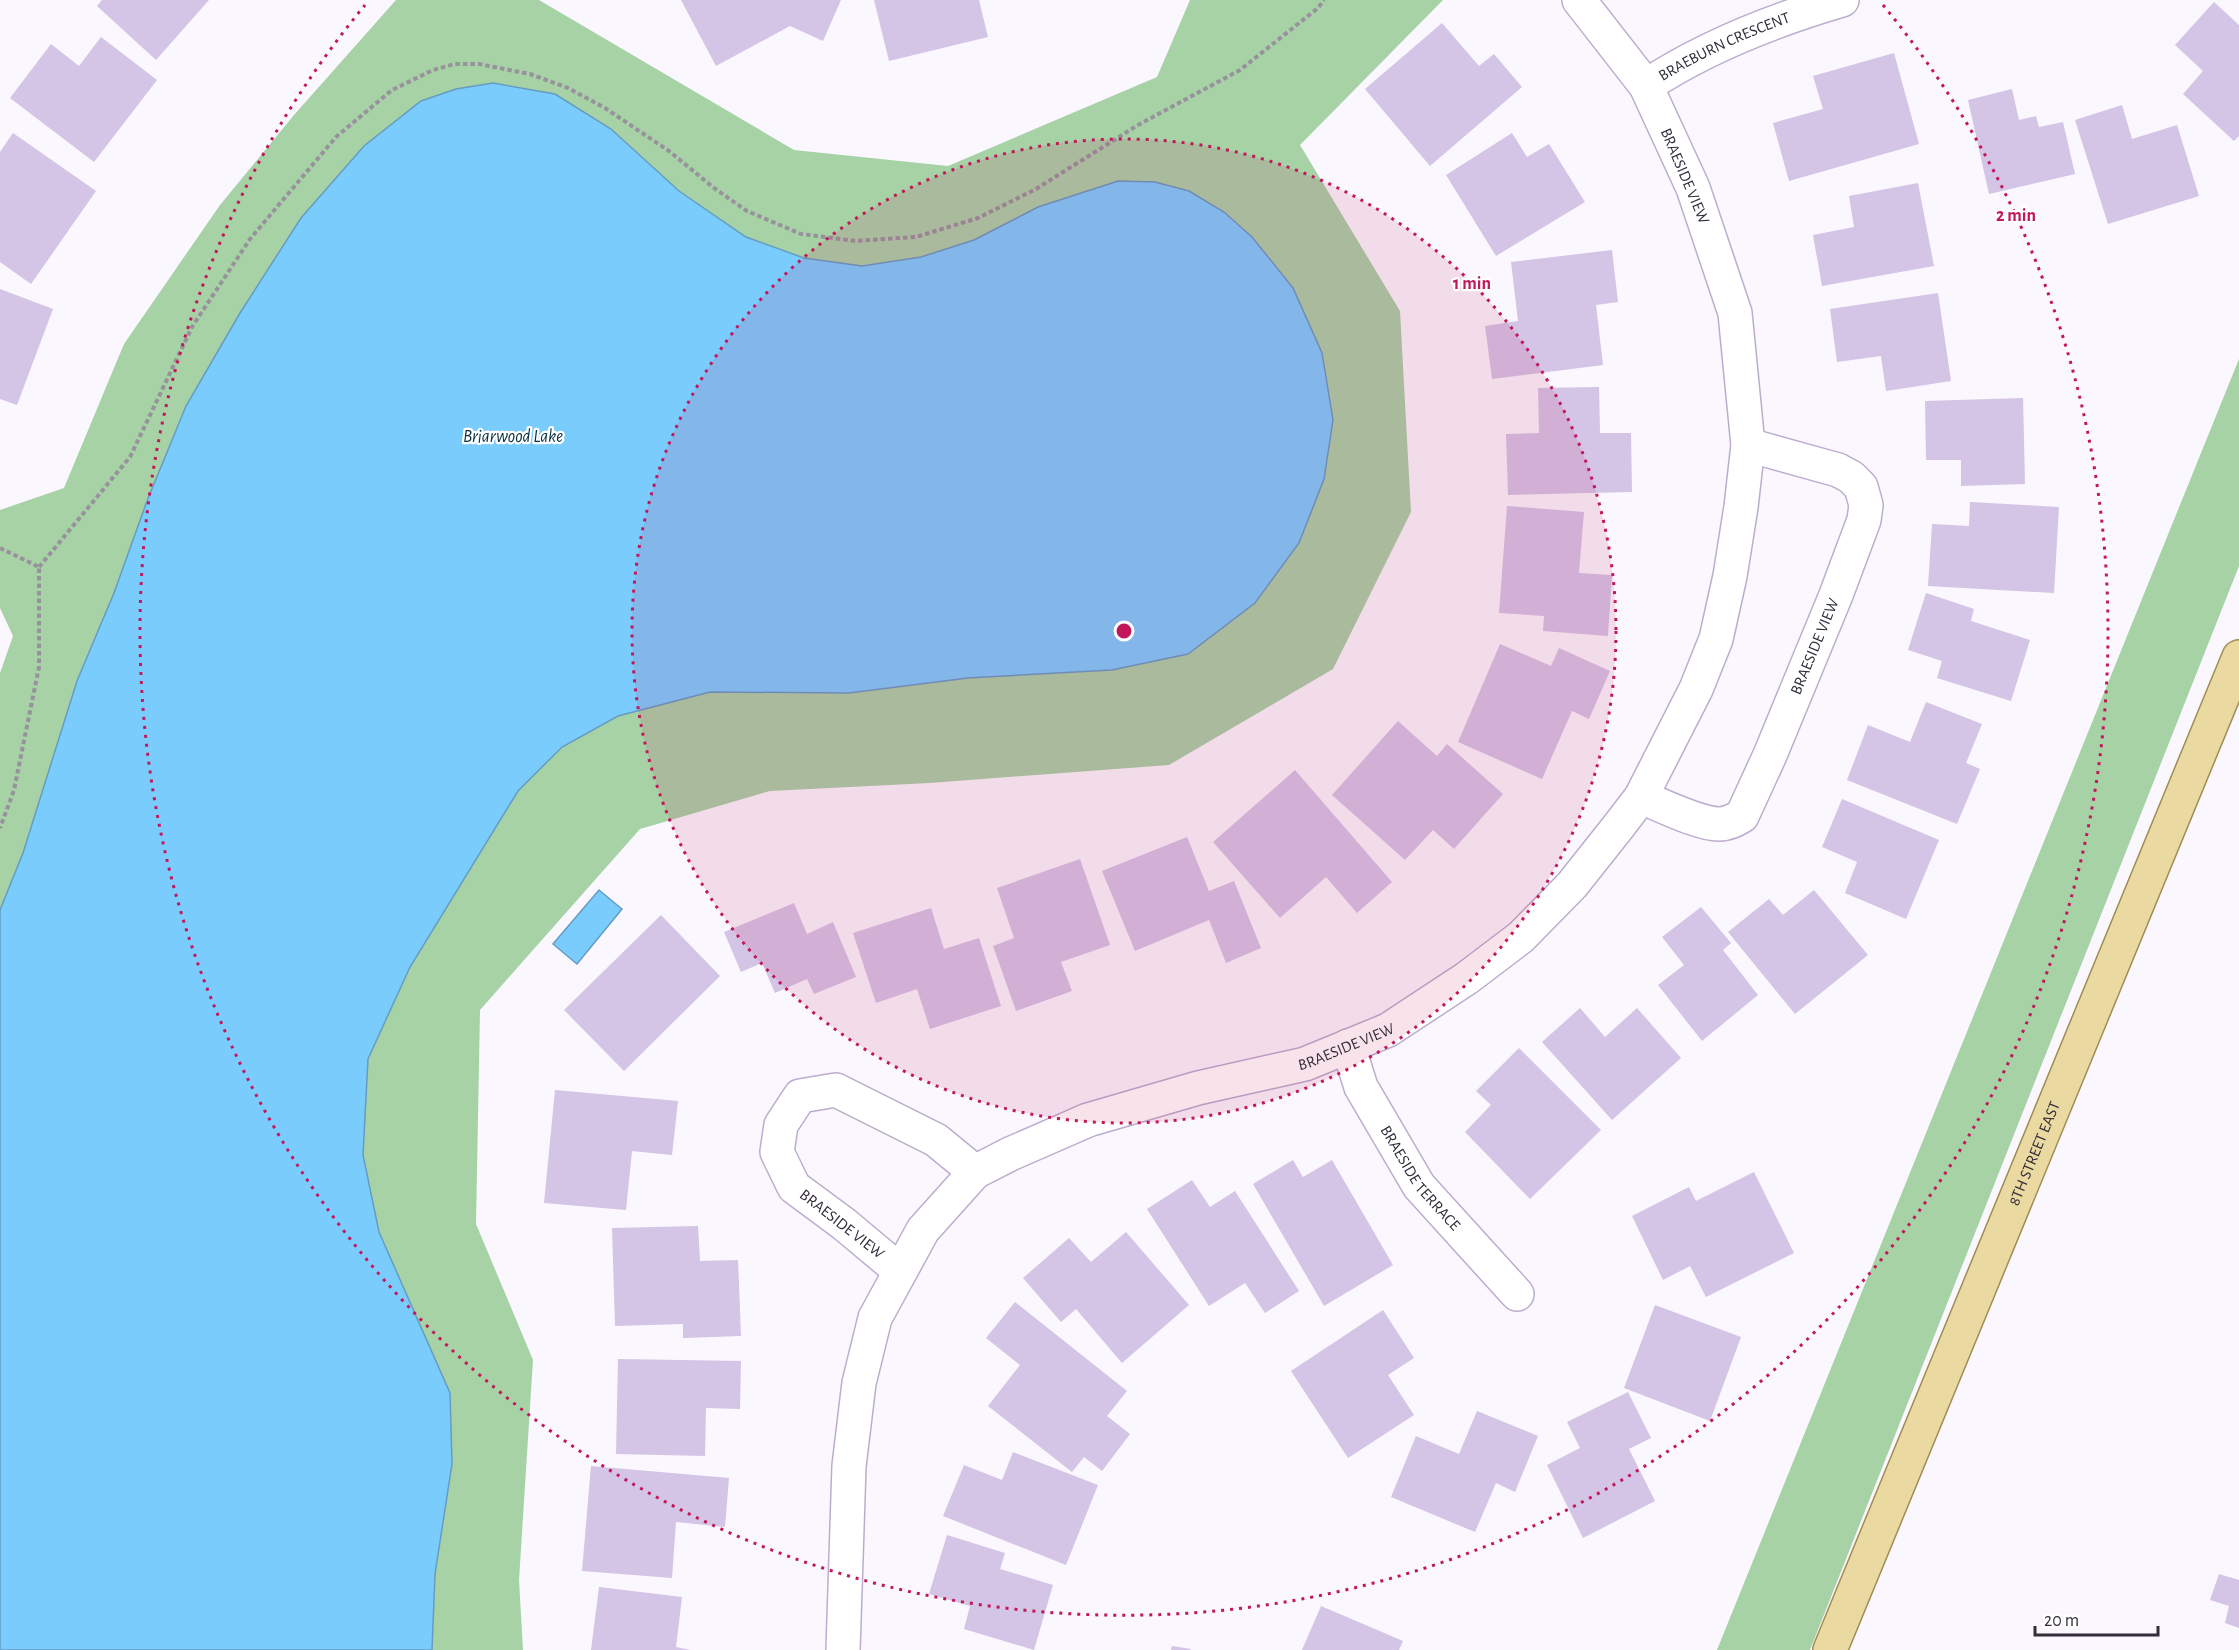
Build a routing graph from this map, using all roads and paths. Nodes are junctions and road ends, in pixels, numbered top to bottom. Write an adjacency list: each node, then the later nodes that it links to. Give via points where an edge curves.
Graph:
1 (1324, 0): 7 (path, via 1240,70 1118,136 1036,189 978,218 916,237 856,241 801,234 747,211 669,151 568,88 530,74 479,64 455,64 433,70 392,90 336,136 250,239 192,327 130,457)
2 (1579, 0): 4 (street, BRAESIDE VIEW)
3 (1842, 0): 4 (street, BRAEBURN CRESCENT, via 1751,31 1676,66)
4 (1646, 86): 5 (street, BRAESIDE VIEW, via 1693,188 1736,313)
5 (1748, 445): 9 (street, BRAESIDE VIEW, via 1730,576 1716,639 1678,727); 9 (street, BRAESIDE VIEW, via 1851,477 1861,487 1866,505 1864,520 1742,816 1718,824)
6 (0, 548): 7 (path)
7 (39, 567): 10 (path, via 39,667 14,790)
8 (2239, 657): 16 (main road, 8TH STREET EAST)
9 (1641, 797): 11 (street, BRAESIDE VIEW, via 1572,885 1521,937 1411,1016)
10 (0, 828)
11 (1348, 1046): 12 (street, BRAESIDE VIEW, via 1305,1064 1088,1120); 14 (street, BRAESIDE TERRACE, via 1361,1087 1419,1186)
12 (975, 1172): 13 (street, BRAESIDE VIEW, via 923,1230); 13 (street, BRAESIDE VIEW, via 936,1140 836,1090 800,1096 781,1125 777,1152 794,1186)
13 (900, 1270): 15 (street, BRAESIDE VIEW, via 875,1318 860,1383 849,1466)
14 (1517, 1294)
15 (843, 1650)
16 (1830, 1650)

